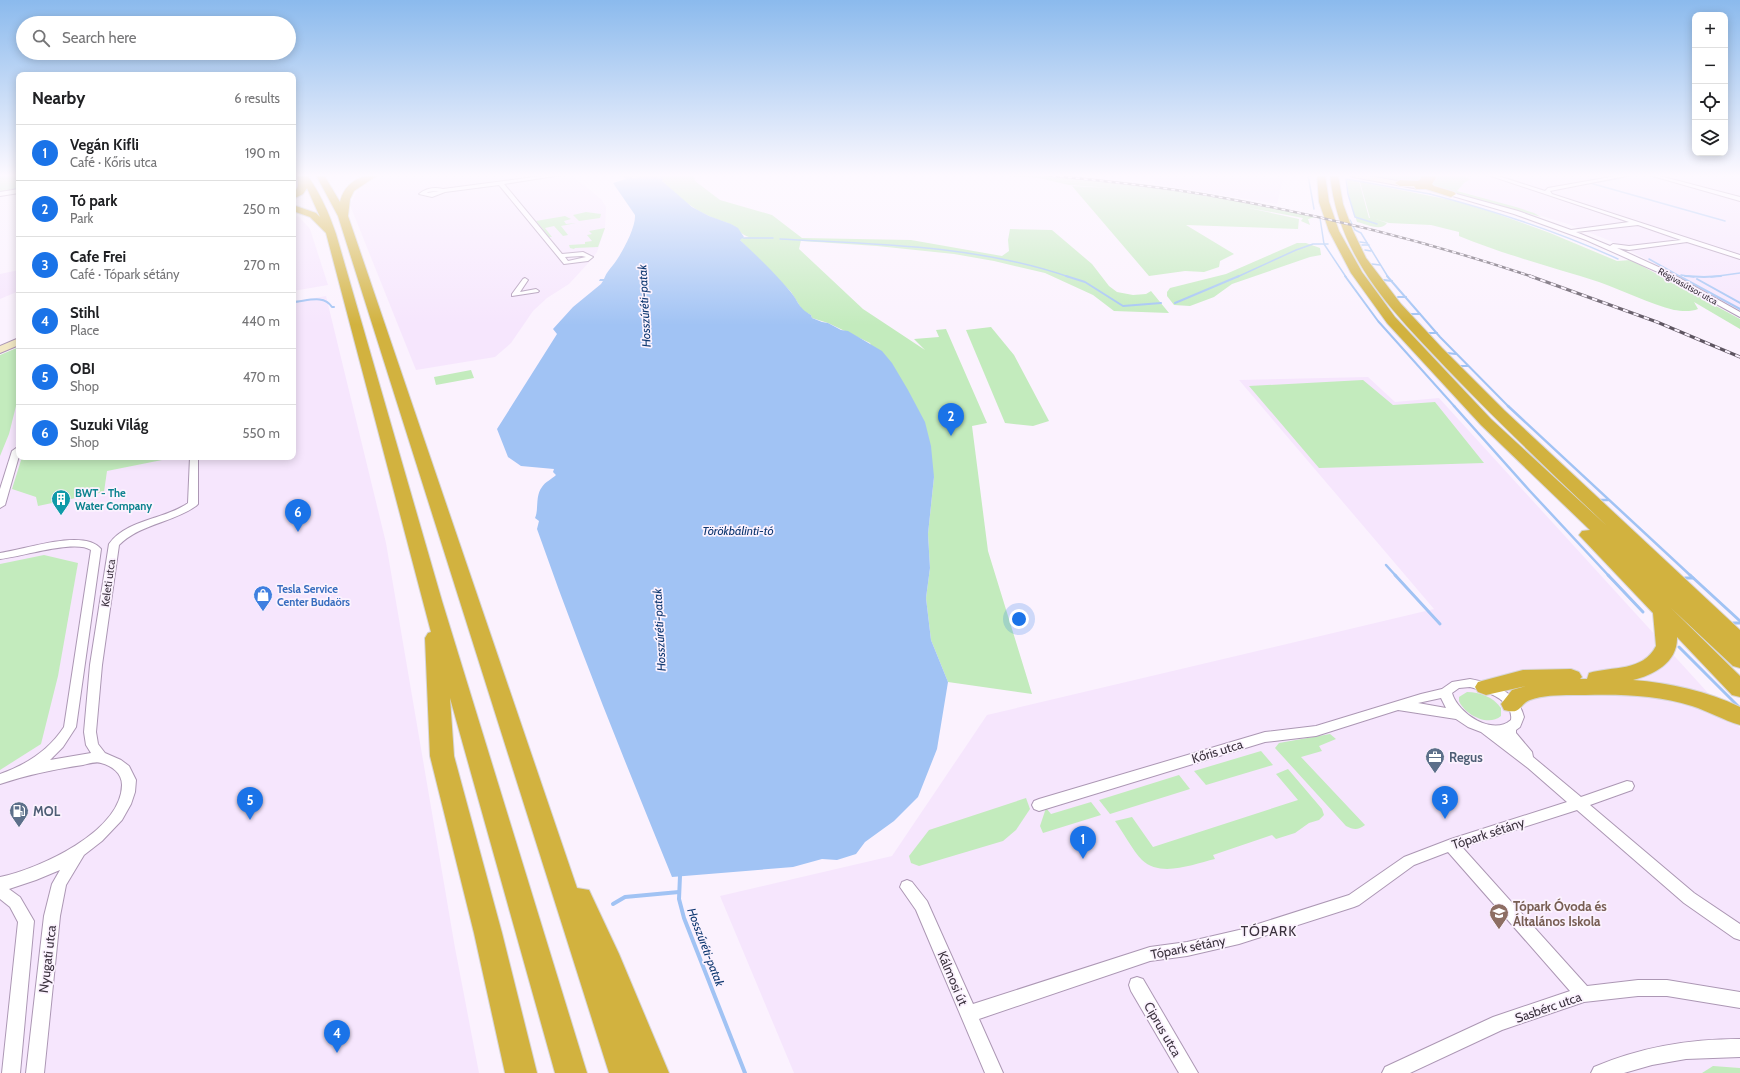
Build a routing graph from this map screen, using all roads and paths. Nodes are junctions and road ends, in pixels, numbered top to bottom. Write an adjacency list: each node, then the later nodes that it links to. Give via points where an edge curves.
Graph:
1 (323, 225): 12 (highway)
2 (328, 225): 12 (highway)
3 (346, 225): 48 (highway)
4 (535, 225): 16 (street)
5 (1331, 225): 23 (highway, via 1350,262 1391,320)
6 (1345, 225): 30 (highway, via 1364,261 1415,328 1488,404)
7 (1554, 225): 11 (street, Régivasútsor utca)
8 (1621, 225): 11 (street)
9 (1638, 225): 10 (street)
10 (1648, 226): 13 (street)
11 (1581, 232): 14 (street, Régivasútsor utca)
12 (331, 234): 28 (highway)
13 (1681, 239): 15 (street); 17 (street)
14 (1601, 243): 15 (street, Régivasútsor utca); 15 (street, Régivasútsor utca)
15 (1632, 253): 20 (street, Régivasútsor utca)
16 (560, 256)
17 (1740, 257)
18 (525, 280): 19 (street, via 514,295)
19 (536, 291)
20 (1740, 315)
21 (16, 342): 22 (street)
22 (0, 350)
23 (1486, 422): 29 (highway, via 1494,435); 31 (highway)
24 (16, 451): 26 (street)
25 (194, 460): 41 (street, Keleti utca, via 192,504 184,512 133,529 120,536 114,544 96,665 90,732 92,745)
26 (0, 505)
27 (0, 556): 43 (street, Keleti utca, via 75,543 88,544 96,549 70,727 60,744 47,757)
28 (432, 601): 62 (highway, via 442,756); 63 (highway)
29 (1663, 612): 32 (highway, via 1666,645 1660,658 1645,669 1609,678 1523,678); 33 (highway)
30 (1740, 642)
31 (1740, 661)
32 (1486, 687): 34 (street, Kőris utca, via 1457,684); 35 (street, Kőris utca, via 1501,694)
33 (1740, 689)
34 (1446, 693): 36 (street, Kőris utca); 37 (street, via 1448,704)
35 (1512, 704): 38 (highway, via 1519,696 1558,688 1654,689 1715,705); 40 (street, via 1518,720 1515,726)
36 (1398, 706): 37 (street, Kőris utca); 47 (street, Kőris utca, via 1316,731 1265,737)
37 (1457, 715): 39 (street, Kőris utca)
38 (1740, 717)
39 (1484, 728): 40 (street); 42 (street)
40 (1509, 729): 42 (street, via 1510,734)
41 (100, 757): 43 (street); 50 (street, via 124,770 130,782 127,797 116,818 99,836)
42 (1533, 764): 46 (street)
43 (17, 772): 44 (street)
44 (0, 779)
45 (1627, 786): 46 (street, Tópark sétány)
46 (1578, 804): 49 (street, Tópark sétány); 54 (street, via 1662,876)
47 (1039, 805)
48 (546, 830): 64 (highway); 65 (highway, via 605,954)
49 (1451, 845): 56 (street); 58 (street, Tópark sétány, via 1409,861 1354,900 1239,937 1187,949 1150,954)
50 (79, 851): 51 (street, via 21,880); 61 (street, Nyugati utca, via 59,884 52,916)
51 (0, 884)
52 (907, 887): 58 (street, Kálmosi út, via 922,906)
53 (0, 890): 60 (street, Nyugati utca, via 15,902 26,921)
54 (1740, 933)
55 (1137, 985): 67 (street, Ciprus utca)
56 (1584, 994): 57 (street, Sasbérc utca, via 1638,988 1666,988); 68 (street, Sasbérc utca, via 1499,1024)
57 (1740, 1000)
58 (968, 1014): 66 (street, Kálmosi út)
59 (1740, 1048): 69 (street, via 1667,1052)
60 (11, 1073)
61 (35, 1073)
62 (521, 1073)
63 (571, 1073)
64 (625, 1073)
65 (652, 1073)
66 (994, 1073)
67 (1189, 1073)
68 (1391, 1073)
69 (1600, 1073)

